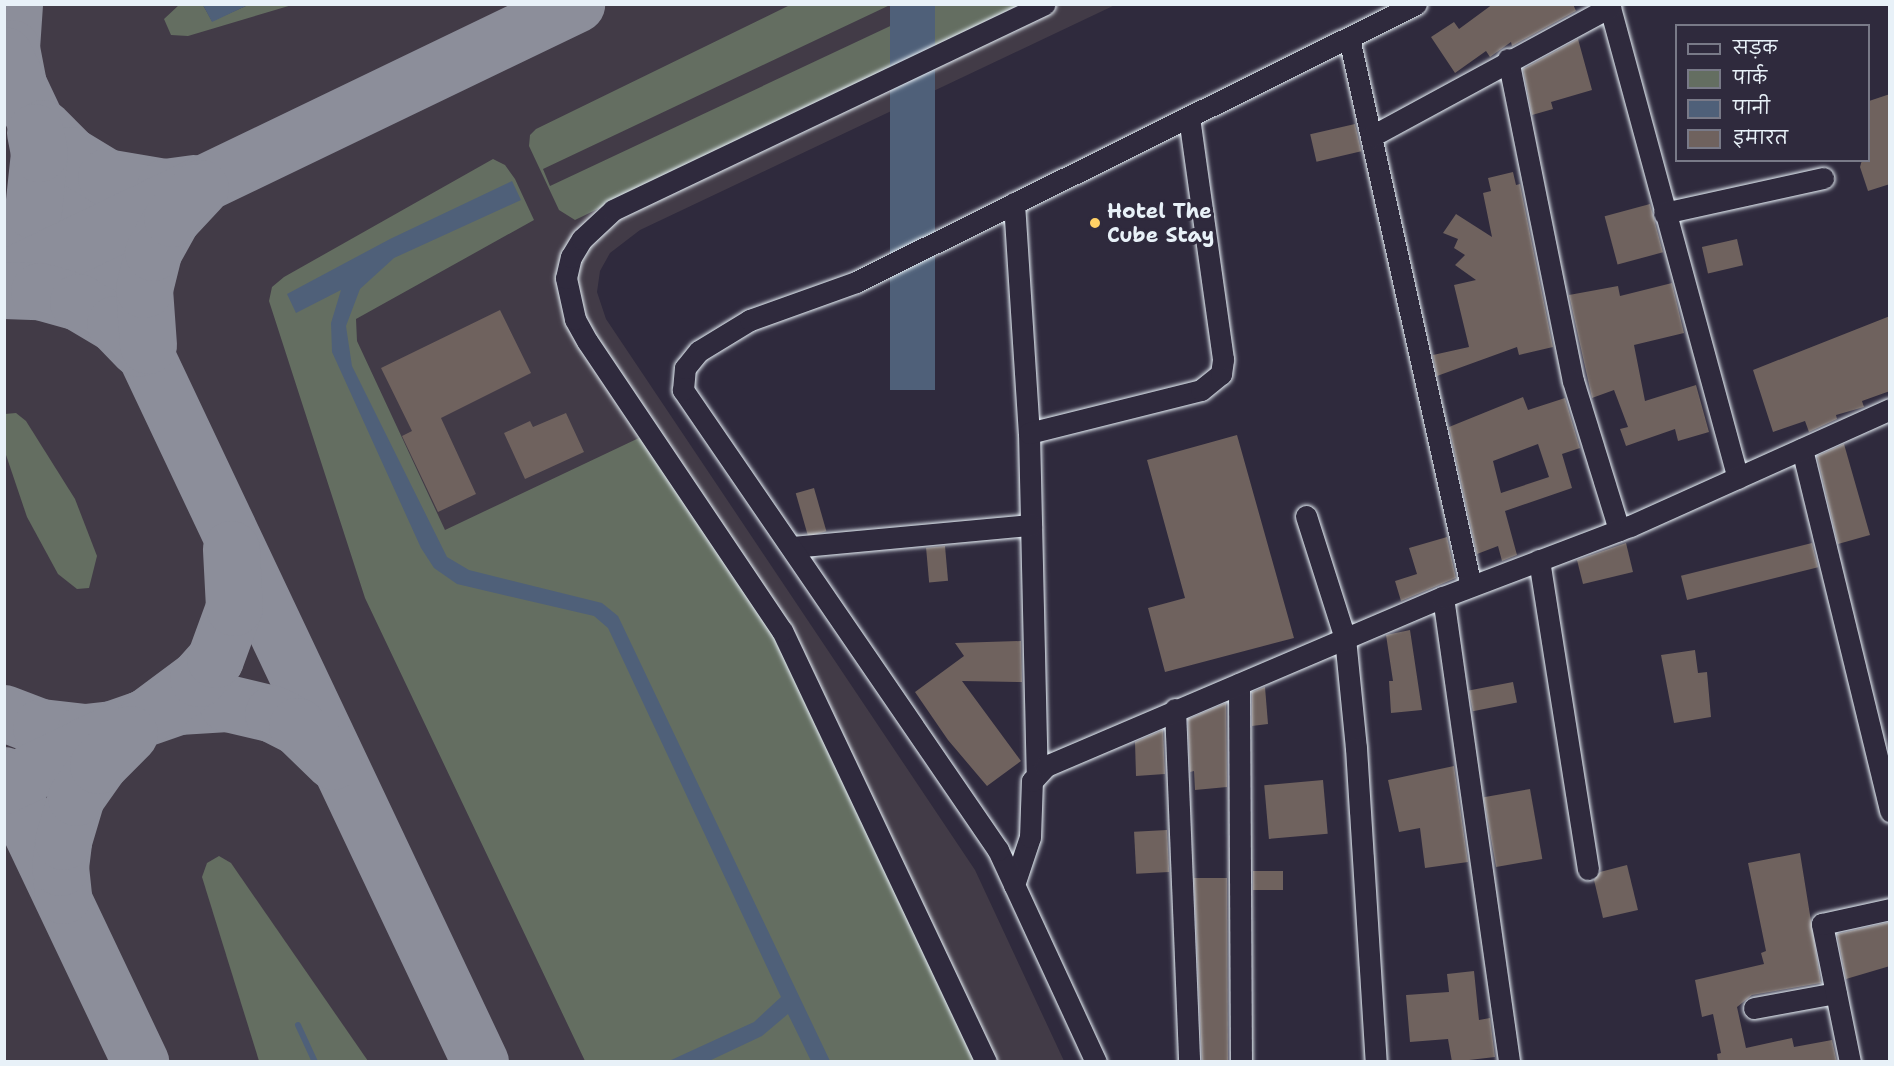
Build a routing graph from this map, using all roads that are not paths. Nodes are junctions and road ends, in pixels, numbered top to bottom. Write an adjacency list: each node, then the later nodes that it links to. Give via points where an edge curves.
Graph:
1 (1044, 4): 33 (street, via 613,210 582,239 571,257 566,278 575,319 587,341 782,631)
2 (1416, 4): 4 (street)
3 (1609, 6): 5 (street); 10 (street)
4 (1349, 38): 6 (street); 7 (street)
5 (1508, 59): 7 (street); 17 (street, via 1573,381)
6 (1188, 117): 9 (street); 12 (street, via 1221,374 1201,390)
7 (1372, 136): 20 (street, via 1414,345)
8 (1823, 178): 10 (street)
9 (1014, 203): 12 (street); 18 (street, via 856,282 750,320 699,351 685,368 683,390)
10 (1664, 213): 14 (street)
11 (1890, 409): 13 (street)
12 (1029, 433): 16 (street)
13 (1802, 449): 14 (street); 26 (street)
14 (1738, 478): 17 (street)
15 (1306, 516): 22 (street)
16 (1030, 525): 18 (street); 25 (street)
17 (1619, 530): 19 (street)
18 (792, 548): 29 (street, via 998,850)
19 (1539, 561): 20 (street); 28 (street)
20 (1471, 586): 21 (street)
21 (1443, 597): 22 (street); 38 (street)
22 (1345, 638): 23 (street); 37 (street)
23 (1239, 684): 24 (street); 36 (street)
24 (1175, 709): 25 (street); 35 (street)
25 (1037, 773): 29 (street, via 1030,792 1030,837)
26 (1886, 778): 27 (street)
27 (1890, 811)
28 (1588, 869)
29 (1014, 885): 34 (street)
30 (1890, 909): 31 (street, via 1822,924)
31 (1836, 993): 32 (street); 39 (street)
32 (1754, 1008)
33 (986, 1062)
34 (1096, 1062)
35 (1189, 1062)
36 (1241, 1062)
37 (1376, 1062)
38 (1509, 1062)
39 (1850, 1062)

